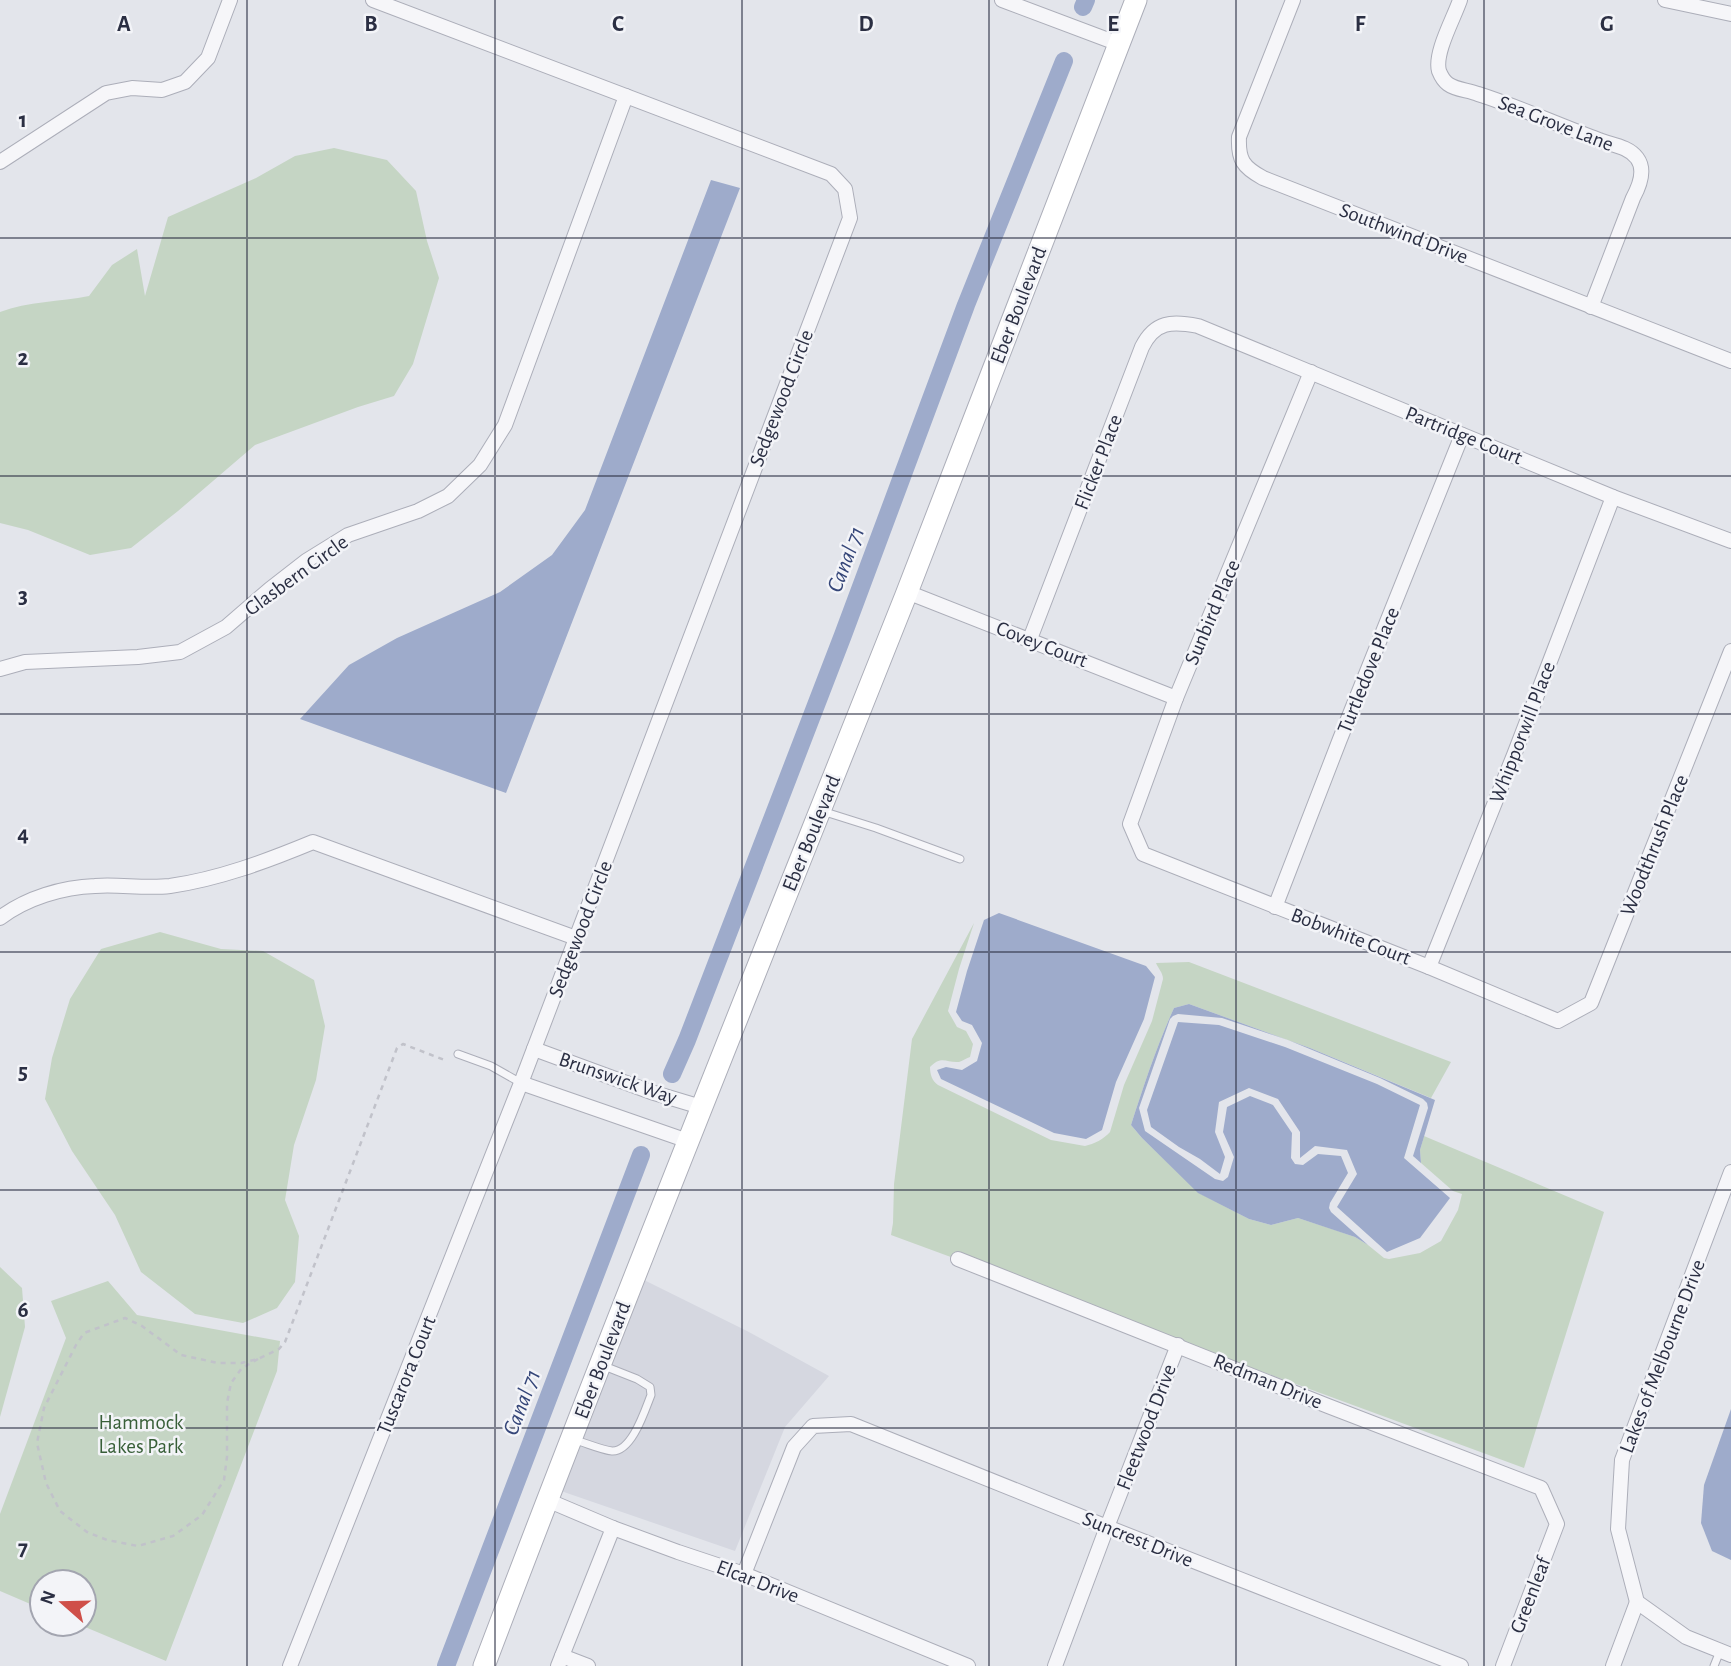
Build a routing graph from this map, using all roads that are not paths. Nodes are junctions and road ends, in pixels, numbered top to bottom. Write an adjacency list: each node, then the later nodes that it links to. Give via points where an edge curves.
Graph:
1 (230, 0): 11 (street, via 208,58 186,82 162,90 132,88 106,93)
2 (373, 0): 10 (street, Sedgewood Circle)
3 (1002, 0): 9 (street)
4 (1136, 0): 9 (street, Eber Boulevard)
5 (1293, 0): 12 (street, Southwind Drive, via 1239,137 1244,165 1263,178)
6 (1460, 0): 12 (street, Sea Grove Lane, via 1438,61 1446,83 1626,149 1639,162 1639,187)
7 (1665, 0): 8 (street)
8 (1731, 14)
9 (1119, 44): 19 (street, Eber Boulevard)
10 (626, 96): 22 (street, Glasbern Circle, via 505,425 480,465 448,496 348,535 306,561 226,627 180,652 24,662); 29 (street, Sedgewood Circle, via 831,174 845,189 850,218)
11 (0, 162)
12 (1591, 307): 14 (street, Southwind Drive)
13 (1198, 327): 15 (street, Partridge Court); 20 (street, Flicker Place, via 1168,323 1148,335)
14 (1731, 361)
15 (1311, 372): 16 (street, Partridge Court); 23 (street, Sunbird Place)
16 (1462, 435): 17 (street, Partridge Court); 27 (street, Turtledove Place)
17 (1613, 497): 18 (street, Partridge Court); 30 (street, Whipporwill Place)
18 (1731, 541)
19 (907, 592): 20 (street, Covey Court); 24 (street, Eber Boulevard)
20 (1030, 639): 23 (street, Covey Court)
21 (1731, 652): 31 (street, Woodthrush Place, via 1591,1003)
22 (0, 669)
23 (1176, 698): 25 (street, Sunbird Place, via 1130,824)
24 (820, 811): 26 (lane); 35 (street, Eber Boulevard)
25 (1143, 855): 27 (street, Bobwhite Court)
26 (960, 859)
27 (1275, 907): 30 (street, Bobwhite Court)
28 (0, 918): 29 (street, via 13,908 56,892 94,886 168,886 226,873 313,842)
29 (576, 938): 32 (street, Sedgewood Circle)
30 (1429, 967): 31 (street, Bobwhite Court)
31 (1558, 1021)
32 (534, 1049): 34 (street, Sedgewood Circle); 35 (street, Brunswick Way)
33 (458, 1054): 34 (lane)
34 (521, 1083): 36 (street, Brunswick Way); 50 (street, Tuscarora Court)
35 (701, 1107): 36 (street, Eber Boulevard)
36 (688, 1141): 40 (street, Eber Boulevard)
37 (1731, 1172): 47 (street, Lakes of Melbourne Drive, via 1622,1460 1618,1529)
38 (958, 1259): 39 (street, Redman Drive)
39 (1178, 1345): 43 (street, Redman Drive, via 1541,1488); 44 (street, Fleetwood Drive)
40 (600, 1364): 41 (street, Eber Boulevard); 41 (lane, via 638,1378 650,1387 652,1395 623,1448 614,1452)
41 (571, 1439): 42 (street, Eber Boulevard)
42 (547, 1500): 45 (street, Elcar Drive); 51 (street, Eber Boulevard)
43 (1557, 1524): 56 (street, Greenleaf)
44 (1107, 1527): 46 (street, Suncrest Drive, via 851,1423 813,1426 794,1447); 54 (street, Fleetwood Drive); 55 (street, Suncrest Drive)
45 (613, 1528): 46 (street, Elcar Drive); 49 (street)
46 (744, 1574): 53 (street, Elcar Drive)
47 (1637, 1602): 48 (street, via 1686,1637); 57 (street)
48 (1726, 1653): 58 (lane)
49 (560, 1661): 52 (street)
50 (290, 1666)
51 (484, 1666)
52 (588, 1666)
53 (968, 1666)
54 (1055, 1666)
55 (1461, 1666)
56 (1503, 1666)
57 (1613, 1666)
58 (1714, 1666)

